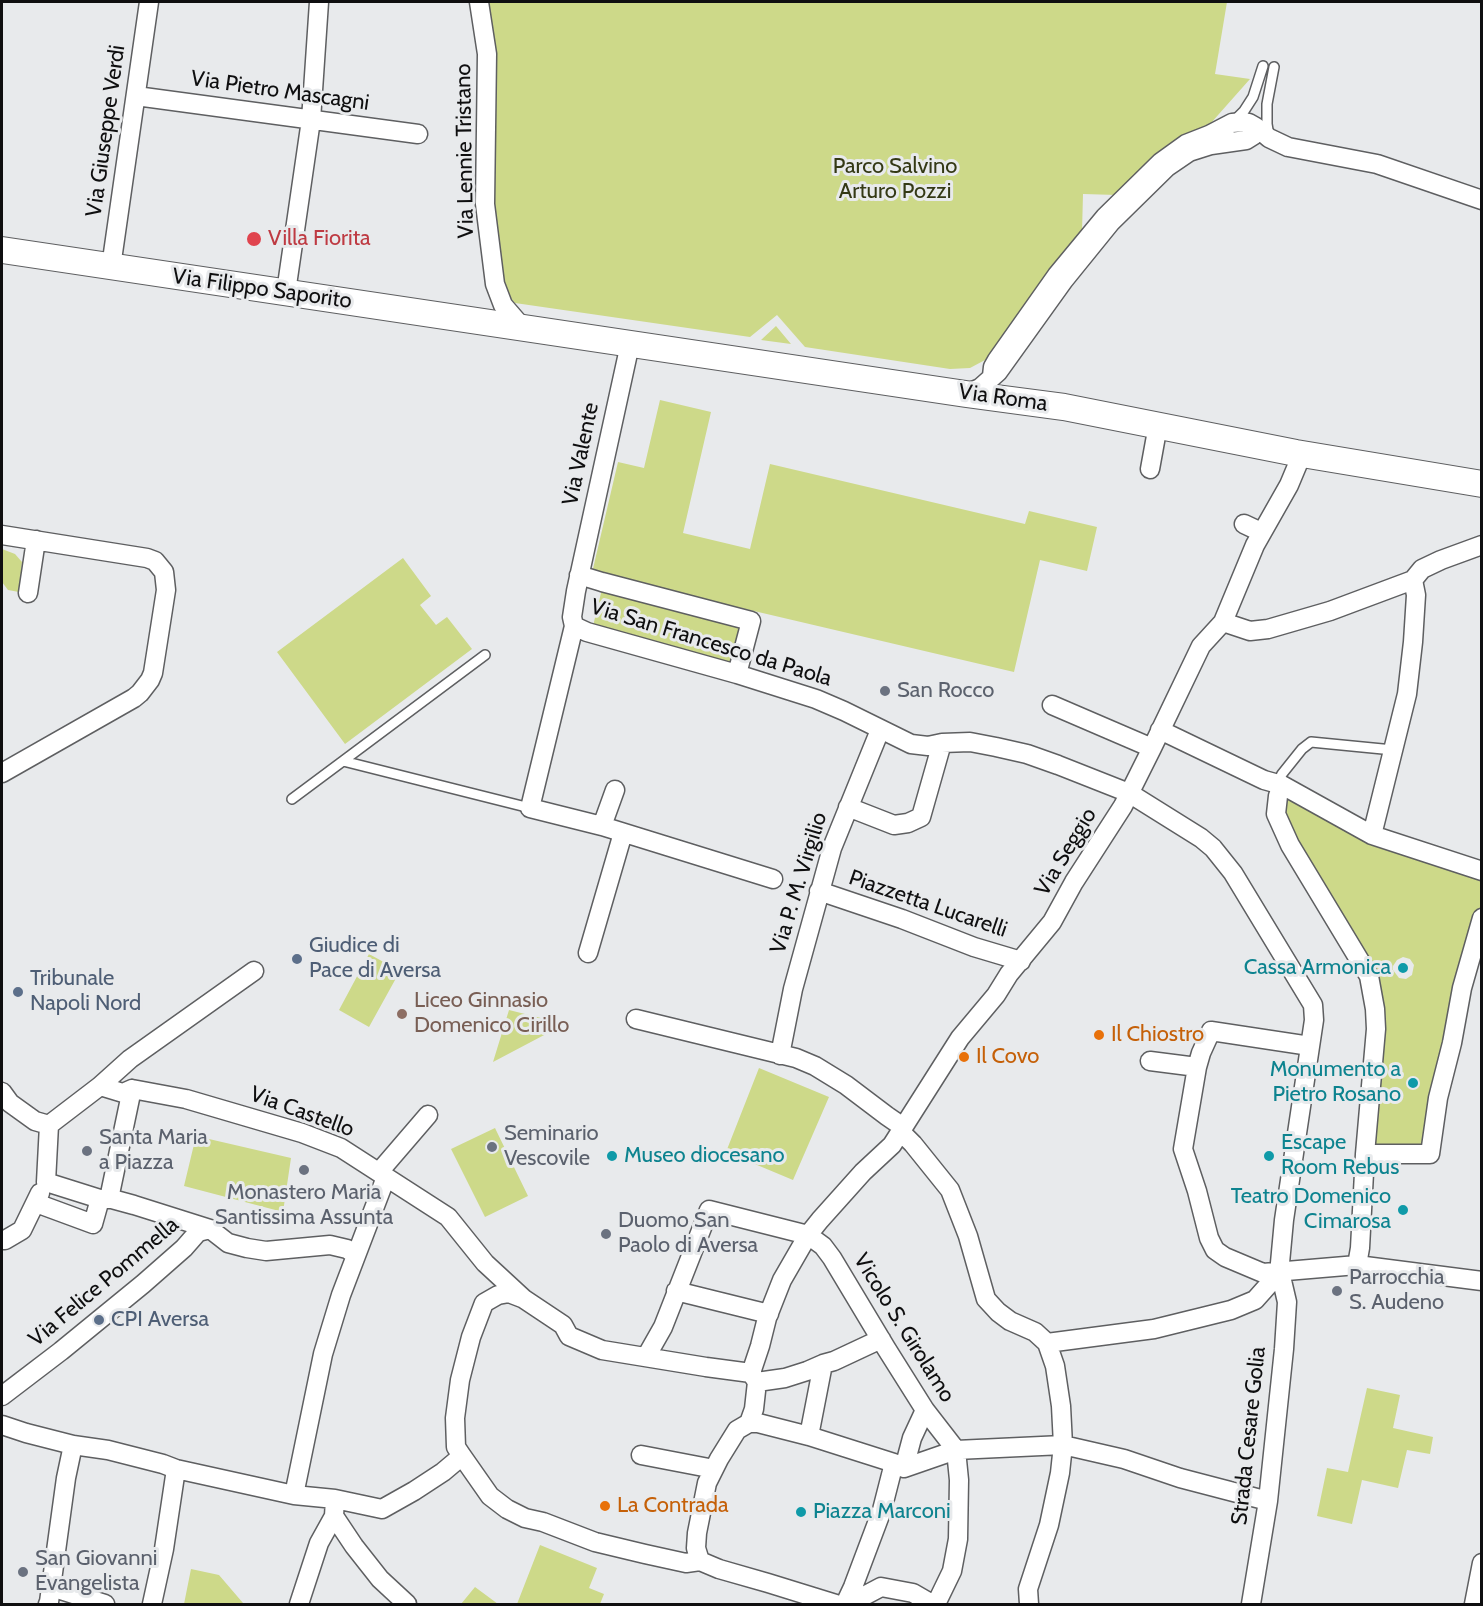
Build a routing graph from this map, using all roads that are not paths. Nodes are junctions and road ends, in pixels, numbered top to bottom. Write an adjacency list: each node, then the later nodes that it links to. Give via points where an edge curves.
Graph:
1 (149, 2): 6 (street, Via Giuseppe Verdi)
2 (319, 2): 7 (street)
3 (479, 2): 16 (street, Via Lennie Tristano, via 487,54 486,204 495,284 504,304)
4 (1263, 66): 8 (lane, via 1253,97)
5 (1274, 67): 9 (lane, via 1267,124)
6 (136, 96): 7 (street, Via Pietro Mascagni); 14 (street, Via Giuseppe Verdi)
7 (311, 120): 10 (street, Via Pietro Mascagni); 15 (street)
8 (1232, 123): 9 (street, via 1244,122); 11 (street)
9 (1262, 133): 11 (street, via 1246,140); 12 (street, via 1288,147 1377,164)
10 (418, 134)
11 (1210, 140): 18 (street, via 1186,144 1161,162 1105,217 1057,274 997,360 992,376)
12 (1482, 200)
13 (2, 250): 14 (street, Via Filippo Saporito)
14 (111, 267): 15 (street, Via Filippo Saporito)
15 (286, 292): 16 (street, Via Filippo Saporito)
16 (522, 327): 17 (street, Via Roma)
17 (630, 344): 18 (street, Via Roma); 28 (street, Via Valente)
18 (966, 394): 19 (street, Via Roma)
19 (1158, 425): 20 (street, Via Roma); 21 (street)
20 (1302, 454): 22 (street, Via Roma); 24 (street, Via Seggio)
21 (1150, 469)
22 (1482, 484)
23 (1244, 524): 24 (street)
24 (1261, 532): 31 (street, Via Seggio)
25 (2, 535): 26 (street)
26 (36, 540): 30 (street); 42 (street, via 155,561 164,572 166,590 153,673 140,693)
27 (1482, 545): 29 (street, via 1422,569)
28 (579, 575): 32 (street, Via San Francesco da Paola); 34 (street, via 751,621)
29 (1414, 587): 31 (street, via 1269,629 1250,631); 40 (street, via 1407,694)
30 (28, 594)
31 (1223, 622): 37 (street, Via Seggio, via 1201,646)
32 (574, 626): 34 (street, Via San Francesco da Paola); 47 (street)
33 (485, 655): 41 (lane)
34 (737, 674): 36 (street, Via San Francesco da Paola, via 816,699)
35 (1052, 705): 39 (street)
36 (880, 730): 38 (street, Via San Francesco da Paola, via 911,744); 48 (street, Via P. M. Virgilio)
37 (1160, 730): 39 (street, Via Seggio); 43 (street, via 1263,780)
38 (942, 743): 45 (street, Via San Francesco da Paola, via 970,742 1027,754); 48 (street, via 921,817 894,825)
39 (1152, 748): 45 (street, Via Seggio)
40 (1394, 750): 43 (lane, via 1311,742 1282,774); 51 (street)
41 (343, 761): 46 (lane); 47 (lane)
42 (3, 769)
43 (1282, 784): 51 (street); 70 (street, via 1276,814 1369,976 1376,1029)
44 (615, 790): 49 (street)
45 (1129, 794): 57 (street, Via Seggio, via 1052,922); 60 (street, Strada Cesare Golia, via 1201,838 1233,873 1313,1005)
46 (292, 799)
47 (530, 807): 49 (street)
48 (848, 807): 54 (street, Via P. M. Virgilio)
49 (602, 826): 50 (street)
50 (623, 833): 53 (street); 56 (street)
51 (1372, 835): 52 (street)
52 (1482, 871)
53 (772, 879)
54 (819, 891): 57 (street, Piazzetta Lucarelli); 61 (street, Via P. M. Virgilio)
55 (1482, 918): 70 (street, via 1462,988 1430,1154)
56 (588, 953)
57 (1021, 961): 69 (street, Via Seggio, via 960,1038)
58 (254, 971): 64 (street, via 130,1059)
59 (636, 1019): 61 (street)
60 (1310, 1046): 63 (street, via 1211,1031); 80 (street, Strada Cesare Golia)
61 (780, 1055): 69 (street, via 815,1066)
62 (1150, 1061): 63 (street)
63 (1197, 1067): 80 (street, via 1183,1149 1209,1238 1215,1250 1225,1257 1263,1273)
64 (100, 1086): 65 (street, Via Castello, via 123,1094); 68 (street)
65 (132, 1089): 71 (street, Via Castello, via 186,1099 302,1133 341,1148); 73 (street)
66 (2, 1092): 68 (street, via 35,1121)
67 (428, 1115): 71 (street)
68 (49, 1125): 72 (street)
69 (902, 1129): 76 (street, Via Seggio, via 892,1145); 86 (street, via 950,1190 986,1299 1004,1317 1035,1332)
70 (1365, 1154): 79 (street)
71 (382, 1175): 78 (street); 83 (street, Via Castello, via 448,1217 485,1263)
72 (46, 1182): 73 (street); 74 (street)
73 (106, 1199): 74 (street, via 93,1224); 75 (street)
74 (36, 1203): 77 (street, via 22,1230)
75 (210, 1229): 78 (street, via 228,1243 247,1248 266,1251 330,1245); 90 (street, Via Felice Pommella, via 198,1232 143,1284)
76 (808, 1235): 82 (street, via 709,1210); 84 (street, Via Seggio, via 782,1280); 85 (street, Vicolo S. Girolamo, via 832,1258)
77 (2, 1239)
78 (356, 1255): 103 (street, via 323,1354)
79 (1357, 1265): 80 (street); 81 (street)
80 (1280, 1272): 86 (street, via 1255,1300 1231,1310 1154,1329); 104 (street, Strada Cesare Golia, via 1287,1302)
81 (1482, 1281)
82 (676, 1292): 84 (street); 87 (street)
83 (524, 1299): 87 (street, Via Castello, via 563,1325 569,1336 602,1350); 99 (street, via 509,1293 484,1304 460,1380 455,1418 456,1447)
84 (769, 1314): 89 (street, Via Seggio)
85 (881, 1339): 88 (street, Via Castello); 91 (street, Vicolo S. Girolamo)
86 (1047, 1343): 96 (street, via 1055,1366)
87 (646, 1358): 89 (street, Via Castello)
88 (823, 1364): 89 (street, Via Castello, via 785,1378); 94 (street)
89 (754, 1377): 92 (street, Via Seggio, via 754,1409)
90 (2, 1396)
91 (925, 1410): 97 (street, Vicolo S. Girolamo); 100 (street)
92 (749, 1422): 94 (street); 102 (street, via 737,1430)
93 (2, 1425): 95 (street)
94 (809, 1436): 100 (street)
95 (73, 1445): 101 (street, via 108,1450); 108 (street)
96 (1063, 1445): 97 (street); 104 (street); 116 (street, via 1049,1525 1028,1590)
97 (956, 1450): 100 (street); 115 (street, via 958,1539 952,1571)
98 (641, 1455): 102 (street)
99 (462, 1456): 105 (street, via 382,1509); 106 (street, via 490,1496 525,1518 595,1542 686,1563)
100 (899, 1466): 114 (street)
101 (176, 1469): 103 (street); 110 (street)
102 (714, 1469): 106 (street, via 707,1483 697,1533)
103 (294, 1495): 105 (street)
104 (1268, 1501): 117 (street, Strada Cesare Golia)
105 (334, 1508): 111 (street); 112 (street, via 354,1546)
106 (700, 1561): 113 (street)
107 (1482, 1563): 118 (street)
108 (50, 1596): 109 (street)
109 (105, 1605)
110 (152, 1605)
111 (299, 1605)
112 (407, 1605)
113 (836, 1605)
114 (847, 1605): 115 (street, via 881,1587 913,1593)
115 (934, 1605)
116 (1029, 1605)
117 (1251, 1605)
118 (1474, 1605)

